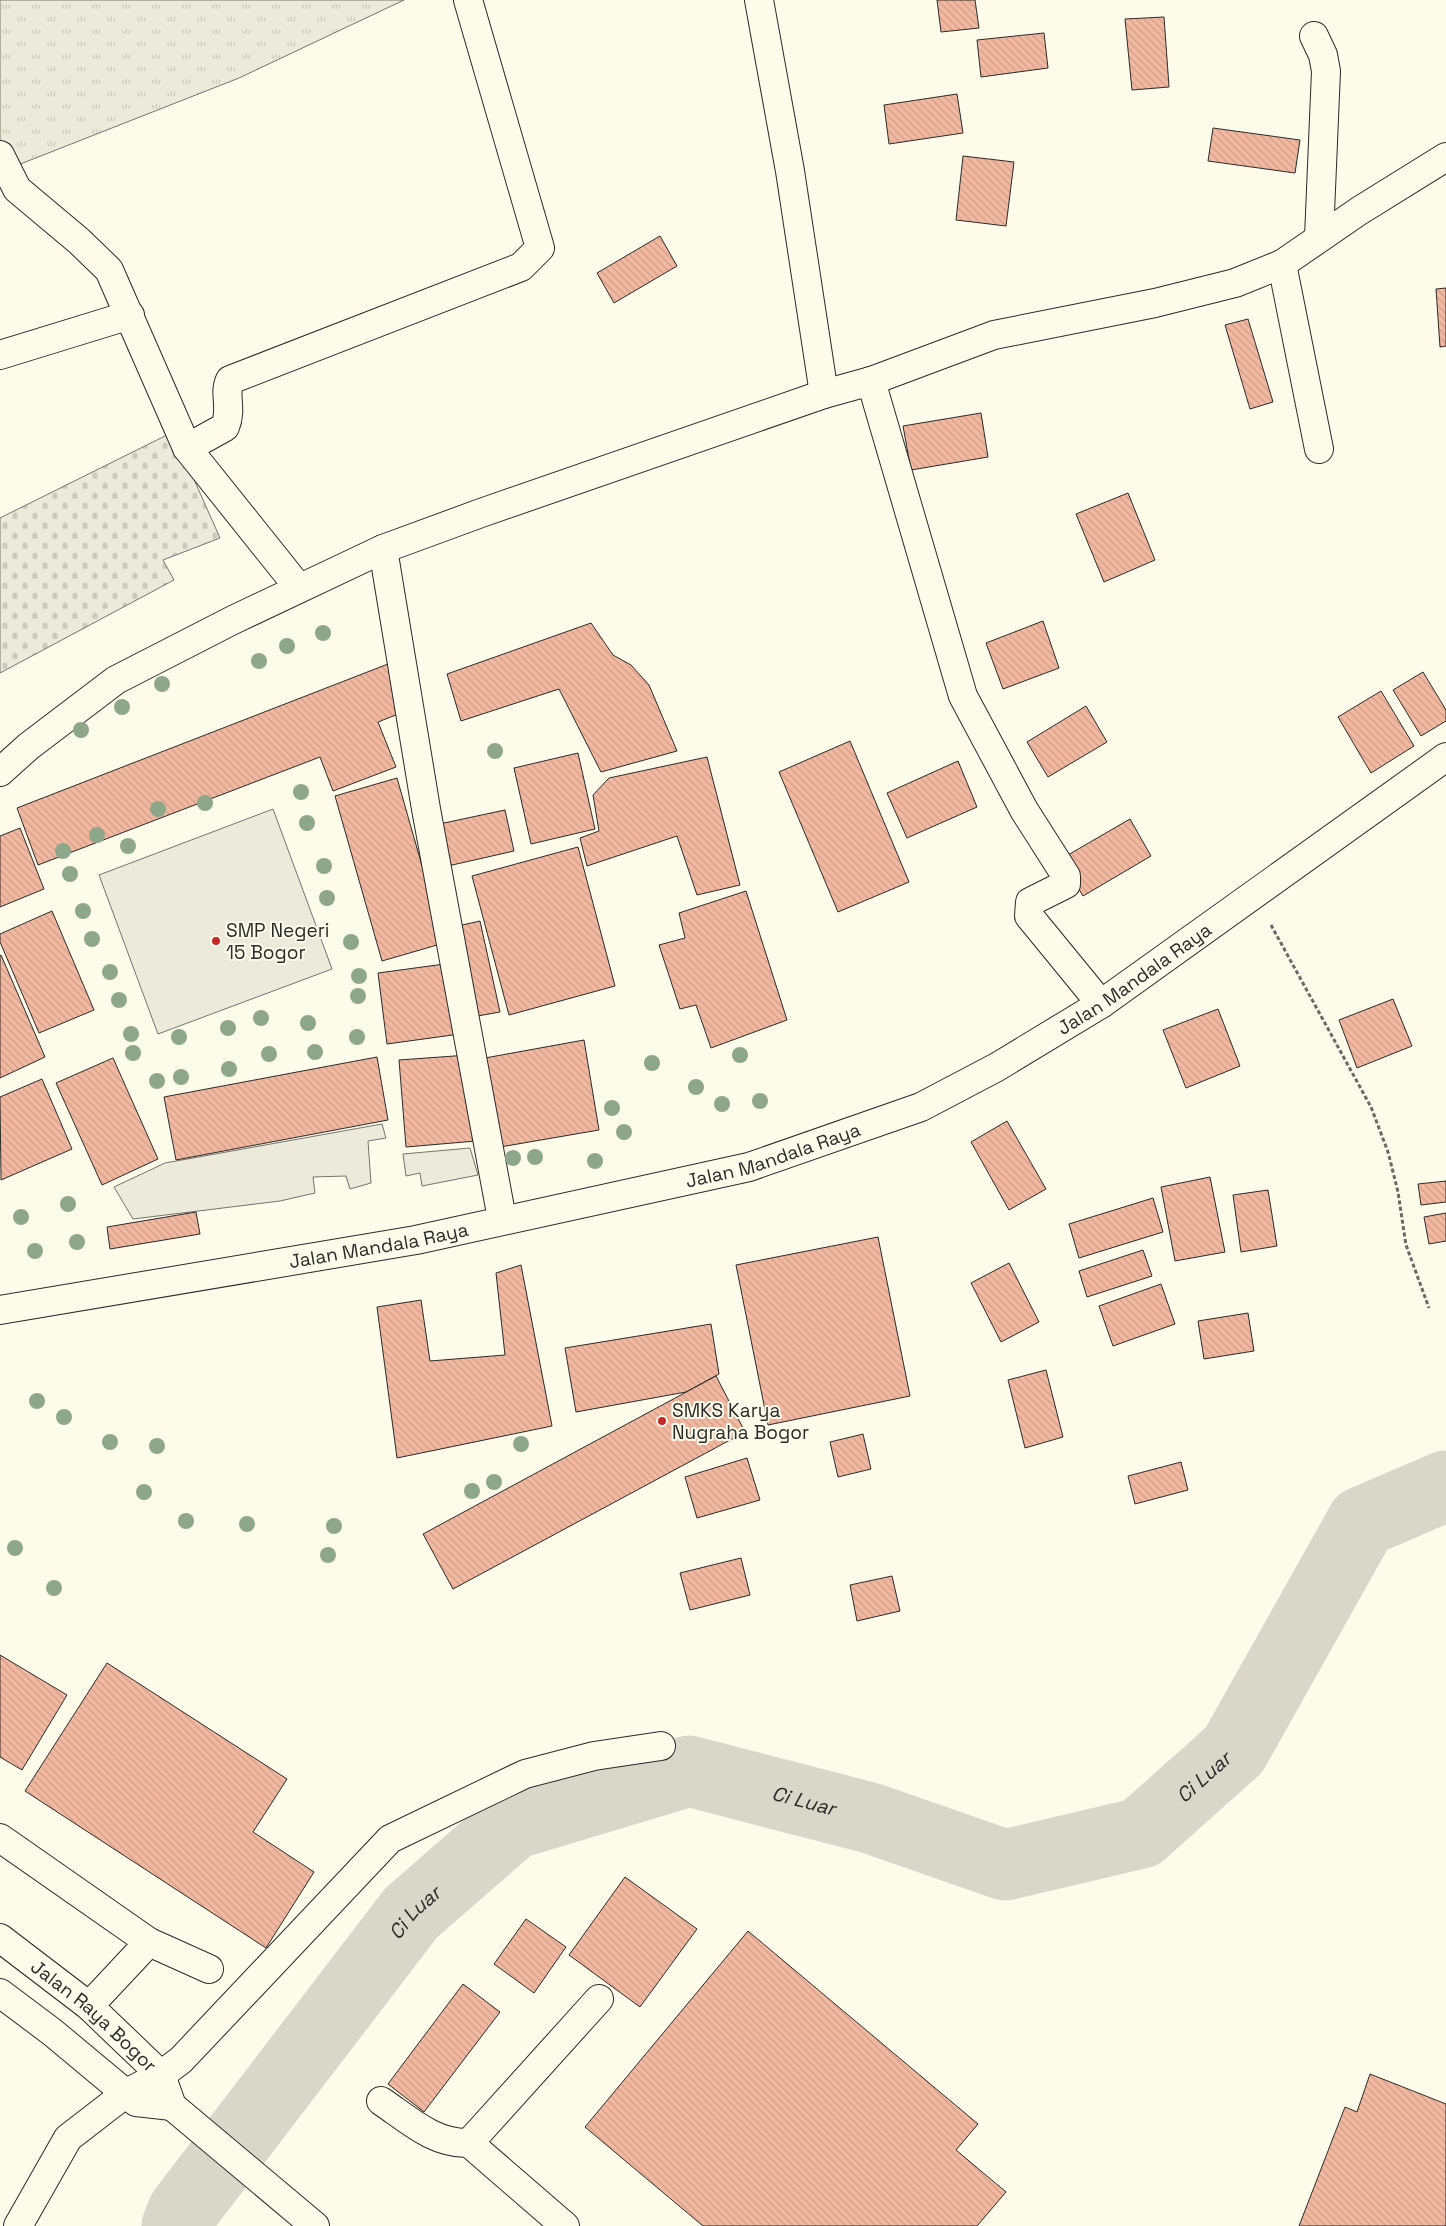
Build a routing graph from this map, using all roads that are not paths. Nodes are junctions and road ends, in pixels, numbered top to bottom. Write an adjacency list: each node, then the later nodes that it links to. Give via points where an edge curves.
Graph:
1 (468, 0): 12 (main road, via 540,248 521,267 230,380 227,386 230,414 225,427)
2 (760, 0): 11 (main road)
3 (1314, 36): 6 (main road, via 1323,55 1326,72)
4 (0, 155): 8 (main road, via 17,189 80,241 109,270)
5 (1446, 157): 6 (main road)
6 (1320, 237): 7 (main road)
7 (1282, 264): 10 (main road, via 1235,283 1155,304 994,336); 13 (main road)
8 (130, 315): 9 (main road); 12 (main road)
9 (0, 355)
10 (871, 381): 11 (main road); 18 (main road, via 963,696 1024,810 1066,876 1066,884 1030,902 1029,916)
11 (824, 394): 14 (main road)
12 (187, 448): 15 (main road)
13 (1319, 449)
14 (383, 549): 15 (main road); 19 (main road, via 426,809)
15 (299, 588): 17 (main road, via 116,680)
16 (1446, 757): 18 (main road, Jalan Mandala Raya)
17 (0, 772)
18 (1100, 1004): 19 (main road, Jalan Mandala Raya, via 997,1067 921,1107 749,1167)
19 (502, 1220): 20 (main road, Jalan Mandala Raya, via 416,1240)
20 (0, 1310)
21 (661, 1746): 29 (main road, via 594,1756 525,1774 390,1839 181,2060)
22 (0, 1838): 24 (main road)
23 (0, 1938): 28 (main road, Jalan Raya Bogor)
24 (149, 1942): 25 (main road); 28 (main road)
25 (209, 1969)
26 (599, 1999): 33 (main road)
27 (4, 2002): 30 (main road, Jalan Raya Bogor, via 52,2032)
28 (89, 2006): 29 (main road, Jalan Raya Bogor)
29 (161, 2075): 30 (main road); 32 (main road, Jalan Raya Bogor)
30 (126, 2094): 32 (main road, Jalan Raya Bogor, via 136,2102); 34 (main road, via 68,2138)
31 (381, 2101): 33 (main road, via 433,2137 453,2144)
32 (175, 2110): 35 (main road)
33 (469, 2144): 36 (main road)
34 (18, 2226)
35 (315, 2226)
36 (565, 2226)

